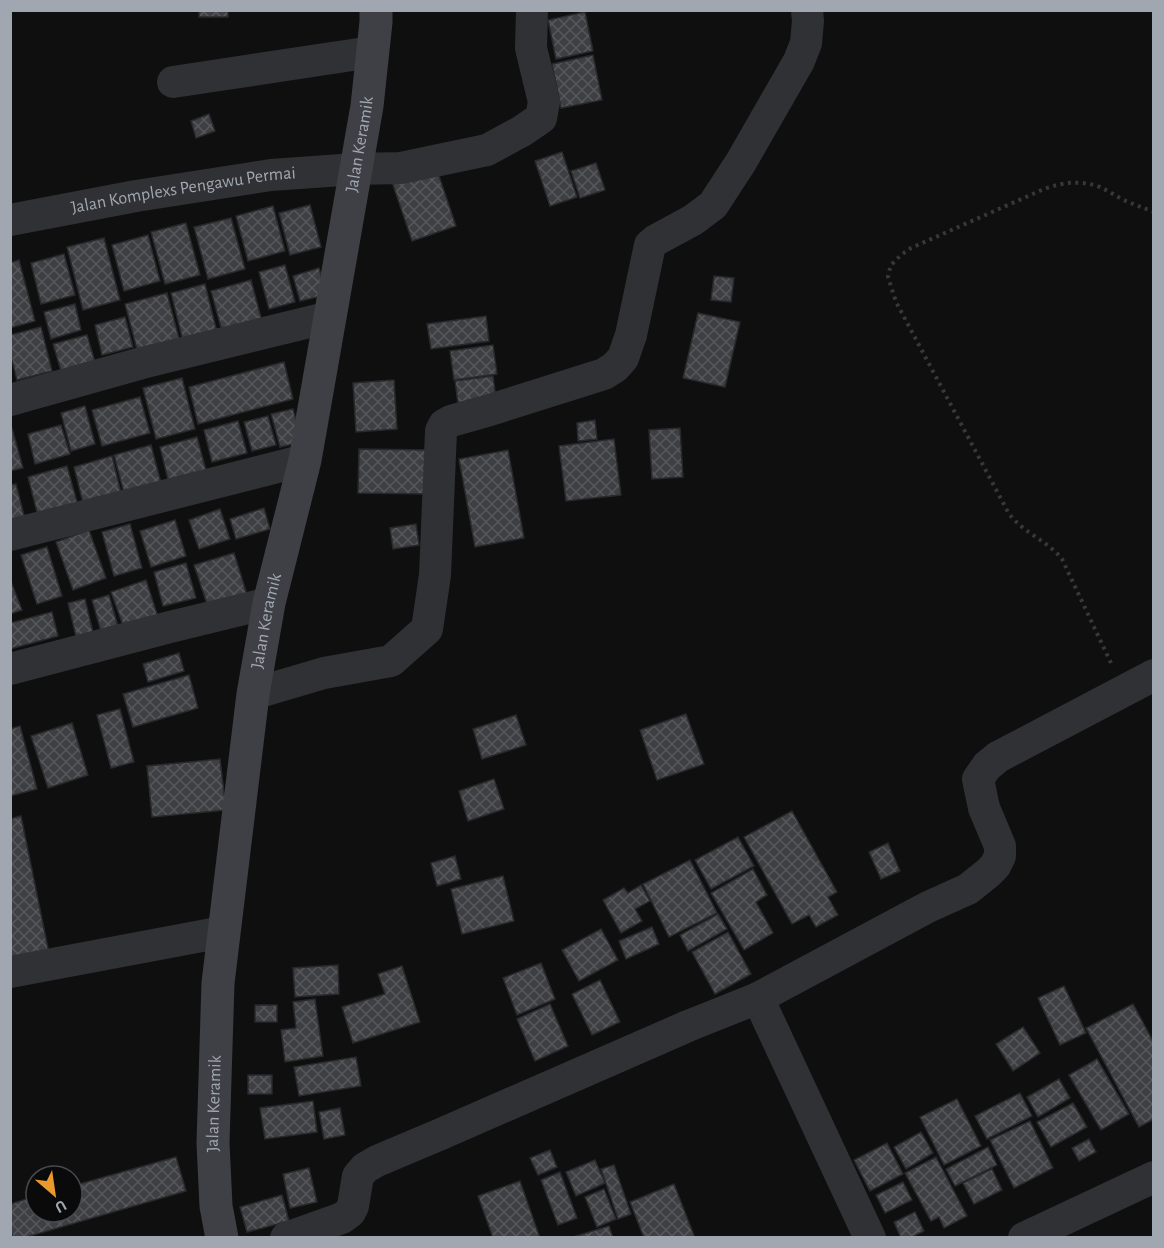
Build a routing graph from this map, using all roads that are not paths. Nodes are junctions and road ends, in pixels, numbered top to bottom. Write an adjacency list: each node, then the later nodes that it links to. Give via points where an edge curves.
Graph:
1 (376, 10): 4 (street, Jalan Keramik)
2 (532, 10): 6 (street, Jalan Komplexs Pengawu Permai, via 531,48 544,102 540,118 487,150 401,168)
3 (807, 10): 15 (street, via 806,43 799,61 713,205 650,245 623,358 604,374 444,425 435,575 427,629 391,661 324,673)
4 (372, 52): 5 (street); 6 (street, Jalan Keramik)
5 (173, 82)
6 (356, 169): 7 (street, Jalan Komplexs Pengawu Permai, via 271,175); 8 (street, Jalan Keramik)
7 (10, 220)
8 (330, 317): 9 (street); 10 (street, Jalan Keramik)
9 (10, 400)
10 (305, 460): 11 (street); 12 (street, Jalan Keramik)
11 (10, 536)
12 (269, 603): 13 (street); 15 (street, Jalan Keramik)
13 (10, 669)
14 (1154, 675): 18 (street, via 987,765 978,779 984,808 1001,851 988,873 968,889)
15 (253, 694): 16 (street, Jalan Keramik)
16 (223, 932): 17 (street); 20 (street, Jalan Keramik, via 213,1143)
17 (10, 972)
18 (758, 998): 21 (street, via 376,1161 358,1176 353,1206 346,1216); 22 (street)
19 (1154, 1178): 23 (street)
20 (222, 1238)
21 (286, 1238)
22 (870, 1238)
23 (1023, 1238)

